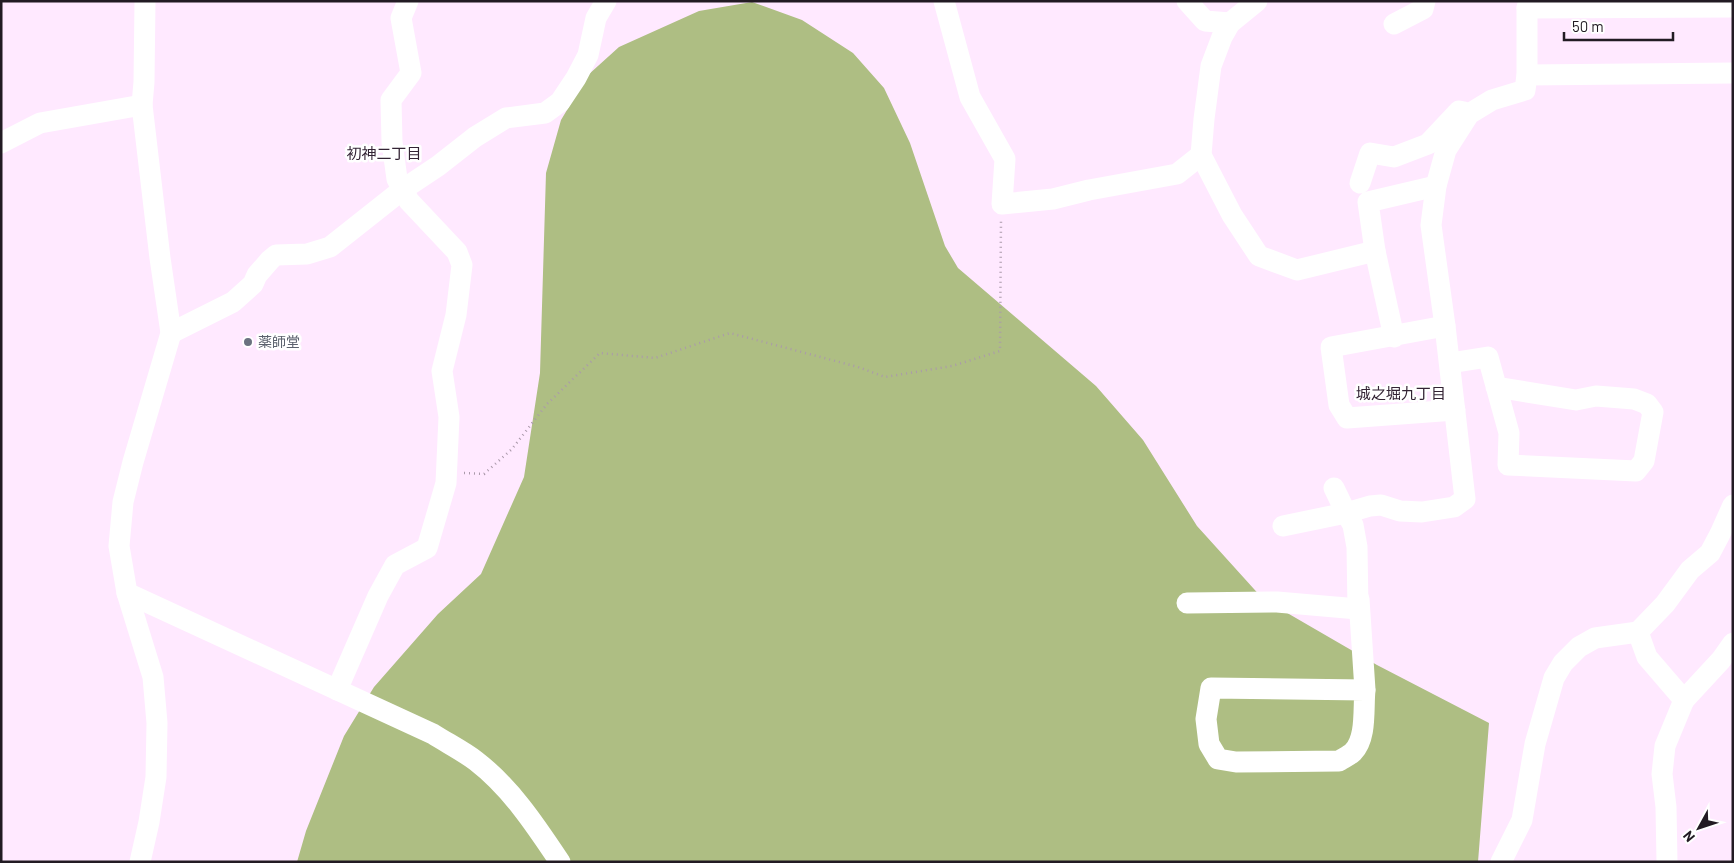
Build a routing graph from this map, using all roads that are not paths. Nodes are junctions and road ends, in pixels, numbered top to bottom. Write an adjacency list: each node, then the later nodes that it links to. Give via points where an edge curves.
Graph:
1 (145, 1): 14 (street)
2 (408, 1): 20 (street, via 401,18 411,73 391,100 396,179)
3 (606, 1): 20 (street, via 596,18 588,55 560,102 546,113 506,118)
4 (944, 1): 17 (street, via 970,97 1005,159 1002,204 1053,199 1177,174)
5 (1187, 1): 10 (street, via 1205,21)
6 (1257, 1): 10 (street)
7 (1424, 1): 11 (street, via 1424,9)
8 (1528, 5): 9 (street); 13 (street)
9 (1733, 7)
10 (1230, 23): 17 (street, via 1211,66)
11 (1394, 24)
12 (1733, 73): 13 (street)
13 (1527, 74): 15 (street, via 1525,90 1492,100)
14 (142, 105): 16 (street, via 40,123); 23 (street)
15 (1469, 114): 18 (street, via 1459,110 1428,144 1394,158 1370,153); 19 (street, via 1446,150)
16 (1, 143)
17 (1201, 156): 21 (street, via 1232,215 1259,256 1297,270)
18 (1360, 183)
19 (1436, 186): 21 (street, via 1368,202); 22 (street, via 1432,225)
20 (402, 190): 23 (street, via 330,246 307,254 276,255 253,284 233,302); 37 (street, via 457,252 462,265 456,315 442,371 449,417 446,483 427,548 395,565)
21 (1375, 250): 24 (street)
22 (1445, 326): 24 (street); 25 (street)
23 (171, 333): 32 (street, via 123,502 119,546)
24 (1394, 337): 27 (street, via 1331,347 1339,405 1347,418)
25 (1450, 363): 26 (street, via 1488,357); 27 (street)
26 (1496, 386): 26 (street, via 1576,400 1596,396 1634,399 1647,404 1653,412 1644,461 1636,471 1508,465 1508,433)
27 (1455, 410): 30 (street, via 1465,499 1454,507 1422,512 1400,511 1381,505)
28 (1334, 488): 30 (street)
29 (1733, 505): 35 (street, via 1710,553 1690,570 1665,604)
30 (1346, 513): 31 (street); 34 (street, via 1354,525 1357,547)
31 (1283, 526)
32 (127, 593): 37 (street); 40 (street, via 153,677 157,723 156,777)
33 (1187, 603): 34 (street, via 1278,602)
34 (1358, 609): 38 (street, via 1359,599)
35 (1638, 632): 39 (street, via 1648,658); 42 (street, via 1595,638 1579,647 1554,678 1535,744 1522,820)
36 (1733, 643): 39 (street)
37 (337, 690): 41 (street, via 433,734 476,761 511,794)
38 (1364, 690): 38 (street, via 1358,745 1339,761 1236,762 1218,759 1209,744 1206,719 1211,688)
39 (1684, 700): 43 (street, via 1665,746 1662,774)
40 (140, 862)
41 (560, 862)
42 (1501, 862)
43 (1667, 862)

